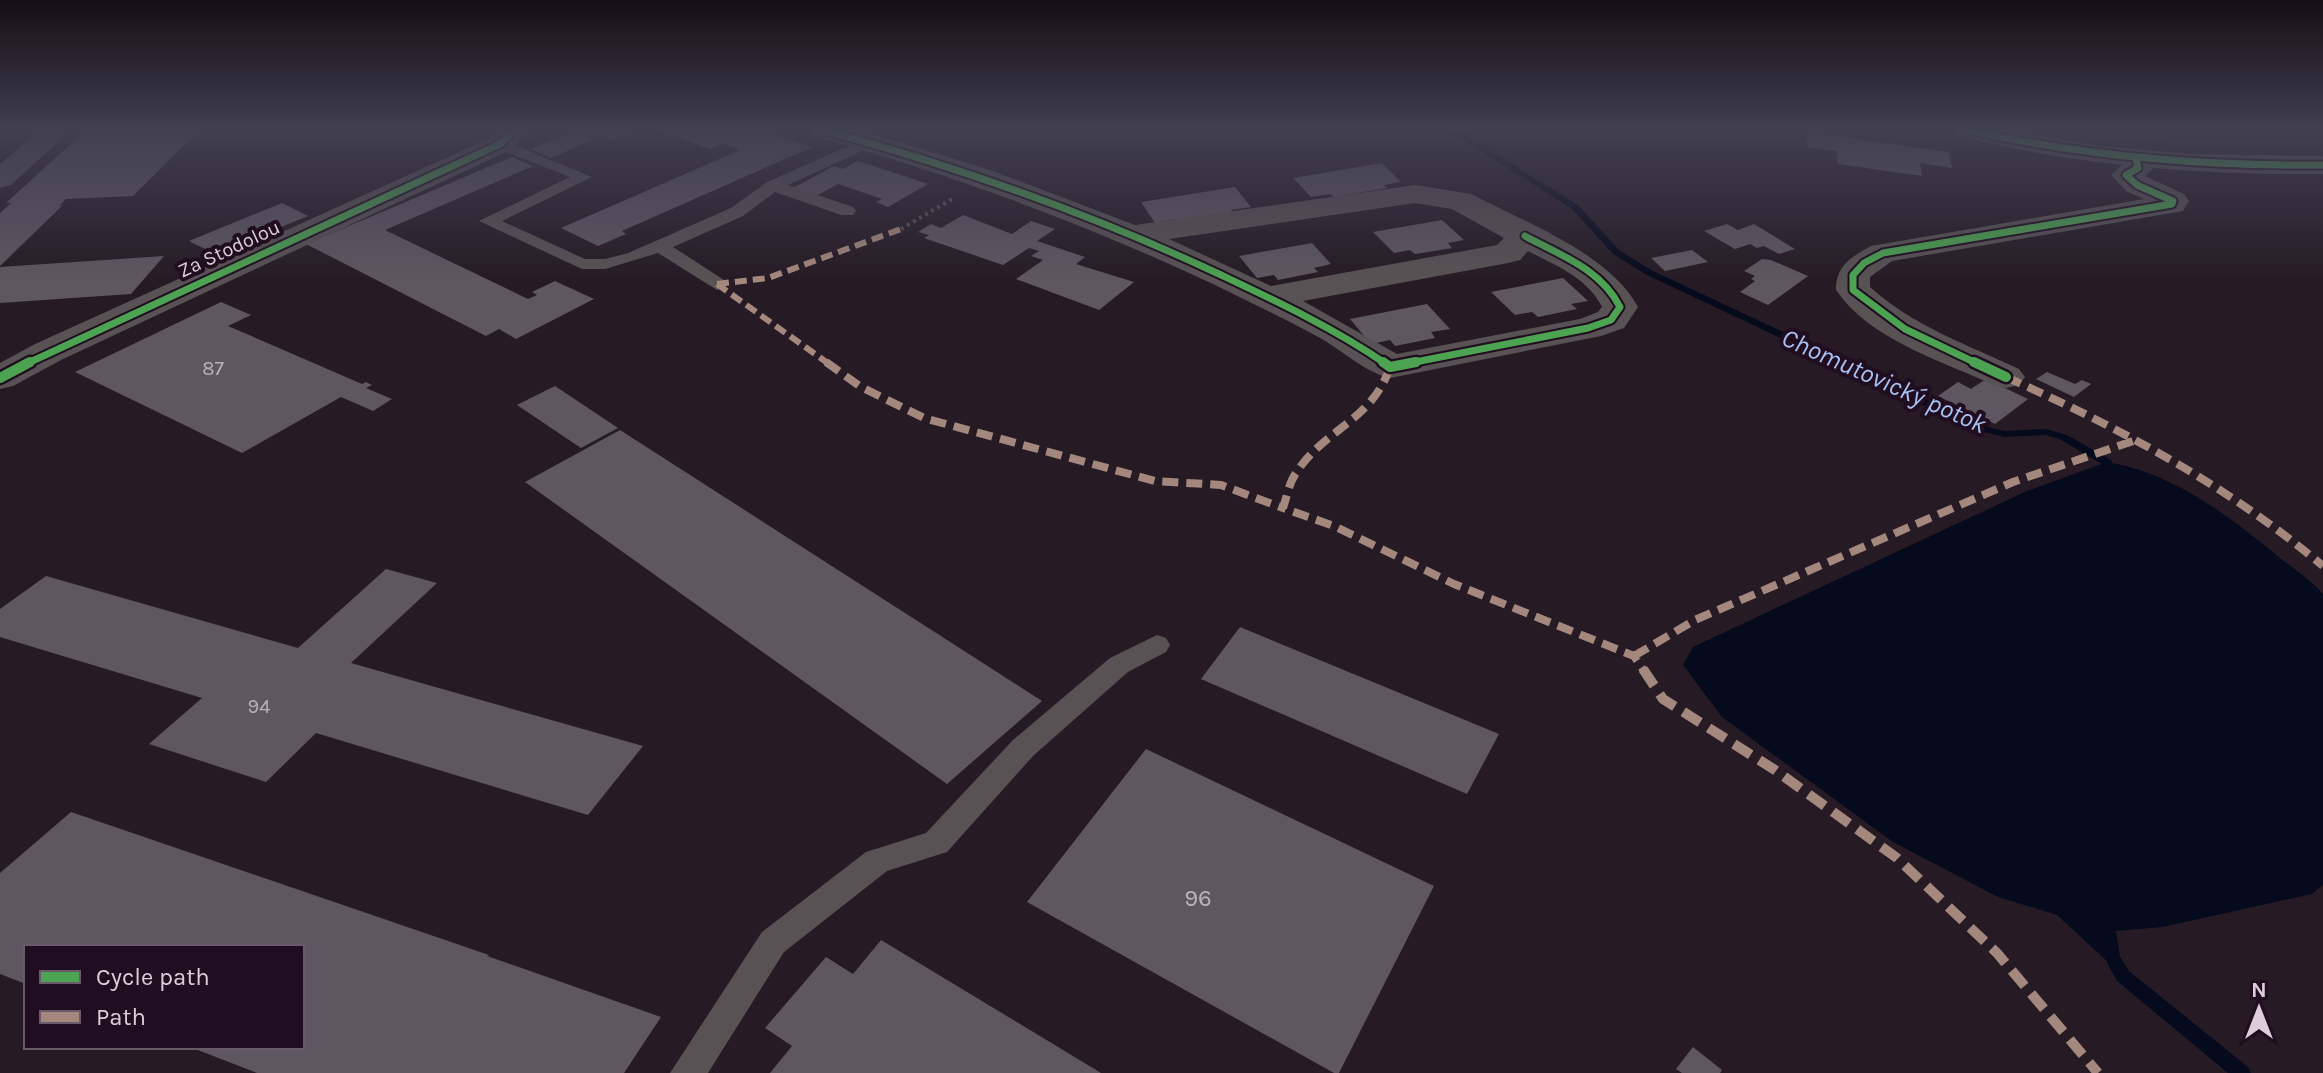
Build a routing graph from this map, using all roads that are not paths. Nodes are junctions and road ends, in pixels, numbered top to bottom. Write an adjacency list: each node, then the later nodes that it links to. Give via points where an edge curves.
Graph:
1 (415, 180): 14 (street, Za Stodolou)
2 (577, 180): 10 (lane, via 488,221 582,264 605,264)
3 (786, 180): 6 (lane)
4 (993, 180): 8 (street)
5 (2132, 180): 15 (street, via 2172,204 1883,253 1853,275 1853,290 1891,320)
6 (773, 186): 7 (lane); 10 (lane, via 737,212)
7 (847, 211)
8 (1136, 234): 9 (street, via 1415,194 1460,201); 12 (street)
9 (1525, 236): 12 (street, via 1508,253); 12 (street, via 1615,293 1620,307 1611,320 1390,367 1365,348)
10 (660, 246): 11 (lane)
11 (717, 284)
12 (1268, 297)
13 (0, 343): 14 (street)
14 (48, 352): 16 (street, Za Stodolou)
15 (2006, 377)
16 (0, 378)
17 (1157, 645): 18 (lane, via 1119,665 1023,748 936,843 877,861 773,942)
18 (688, 1073)

